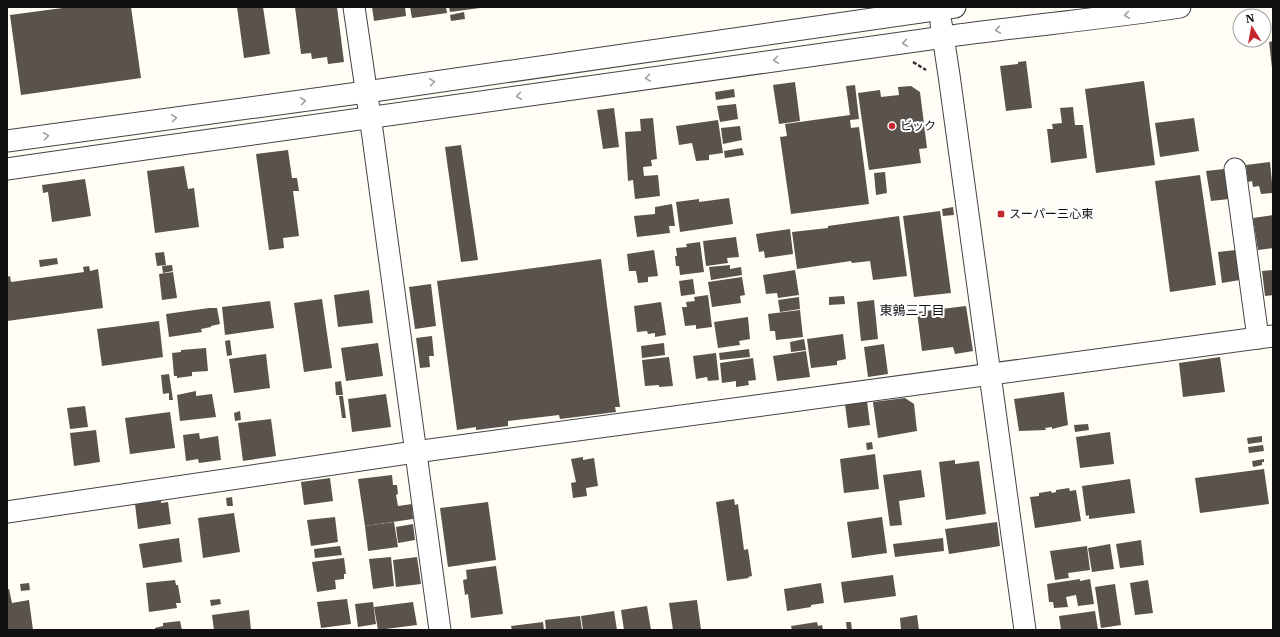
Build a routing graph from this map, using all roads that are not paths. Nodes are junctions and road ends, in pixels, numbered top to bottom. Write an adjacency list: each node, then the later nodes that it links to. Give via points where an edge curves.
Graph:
1 (354, 7): 5 (street)
2 (1180, 7): 4 (street, one-way to 4)
3 (944, 8): 4 (street); 5 (street, one-way to 3)
4 (944, 37): 6 (street, one-way to 6); 11 (street)
5 (366, 92): 6 (street); 7 (street, one-way to 5)
6 (370, 116): 8 (street); 12 (street)
7 (7, 141)
8 (7, 169)
9 (1235, 169): 10 (street)
10 (1265, 337): 11 (street)
11 (990, 373): 12 (street); 15 (street)
12 (415, 452): 13 (street); 14 (street)
13 (7, 512)
14 (440, 630)
15 (1025, 630)

